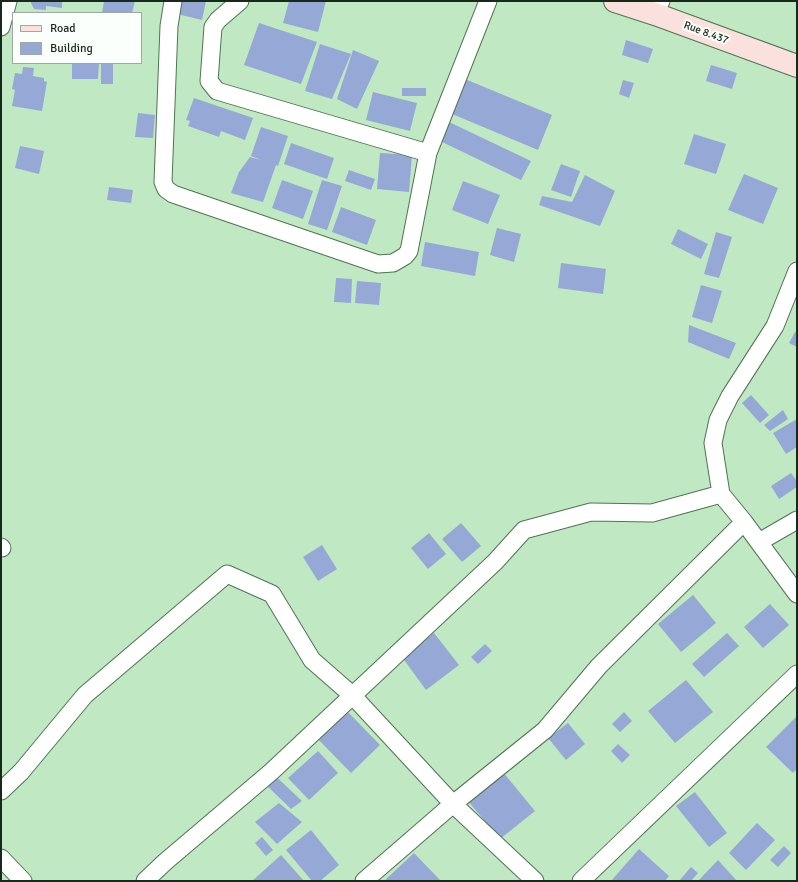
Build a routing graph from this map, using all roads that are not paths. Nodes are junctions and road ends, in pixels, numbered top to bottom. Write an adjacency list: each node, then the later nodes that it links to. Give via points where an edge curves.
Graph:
1 (8, 1): 7 (street)
2 (173, 1): 9 (street, via 169,26 163,182 166,189 173,194 378,264 393,263 405,256 411,244)
3 (240, 1): 9 (street, via 218,20 214,27 209,81 217,91)
4 (488, 1): 9 (street)
5 (615, 1): 6 (main road, Rue 8.437)
6 (658, 7): 8 (main road, Rue 8.437)
7 (1, 27)
8 (797, 66)
9 (428, 153)
10 (797, 271): 11 (street, via 775,326 730,396 718,420 713,443)
11 (721, 494): 13 (street); 17 (street, via 652,513 591,512 524,530 495,562)
12 (797, 520): 14 (street)
13 (744, 522): 14 (street); 19 (street, via 599,666 545,730)
14 (759, 542): 15 (street)
15 (797, 594)
16 (797, 674): 25 (street)
17 (352, 695): 18 (street, via 312,660 272,594 227,574 85,695 21,772); 19 (street); 22 (street, via 271,772)
18 (1, 791)
19 (453, 804): 23 (street); 24 (street)
20 (1, 858): 21 (street)
21 (23, 881)
22 (145, 881)
23 (364, 881)
24 (535, 881)
25 (581, 881)

